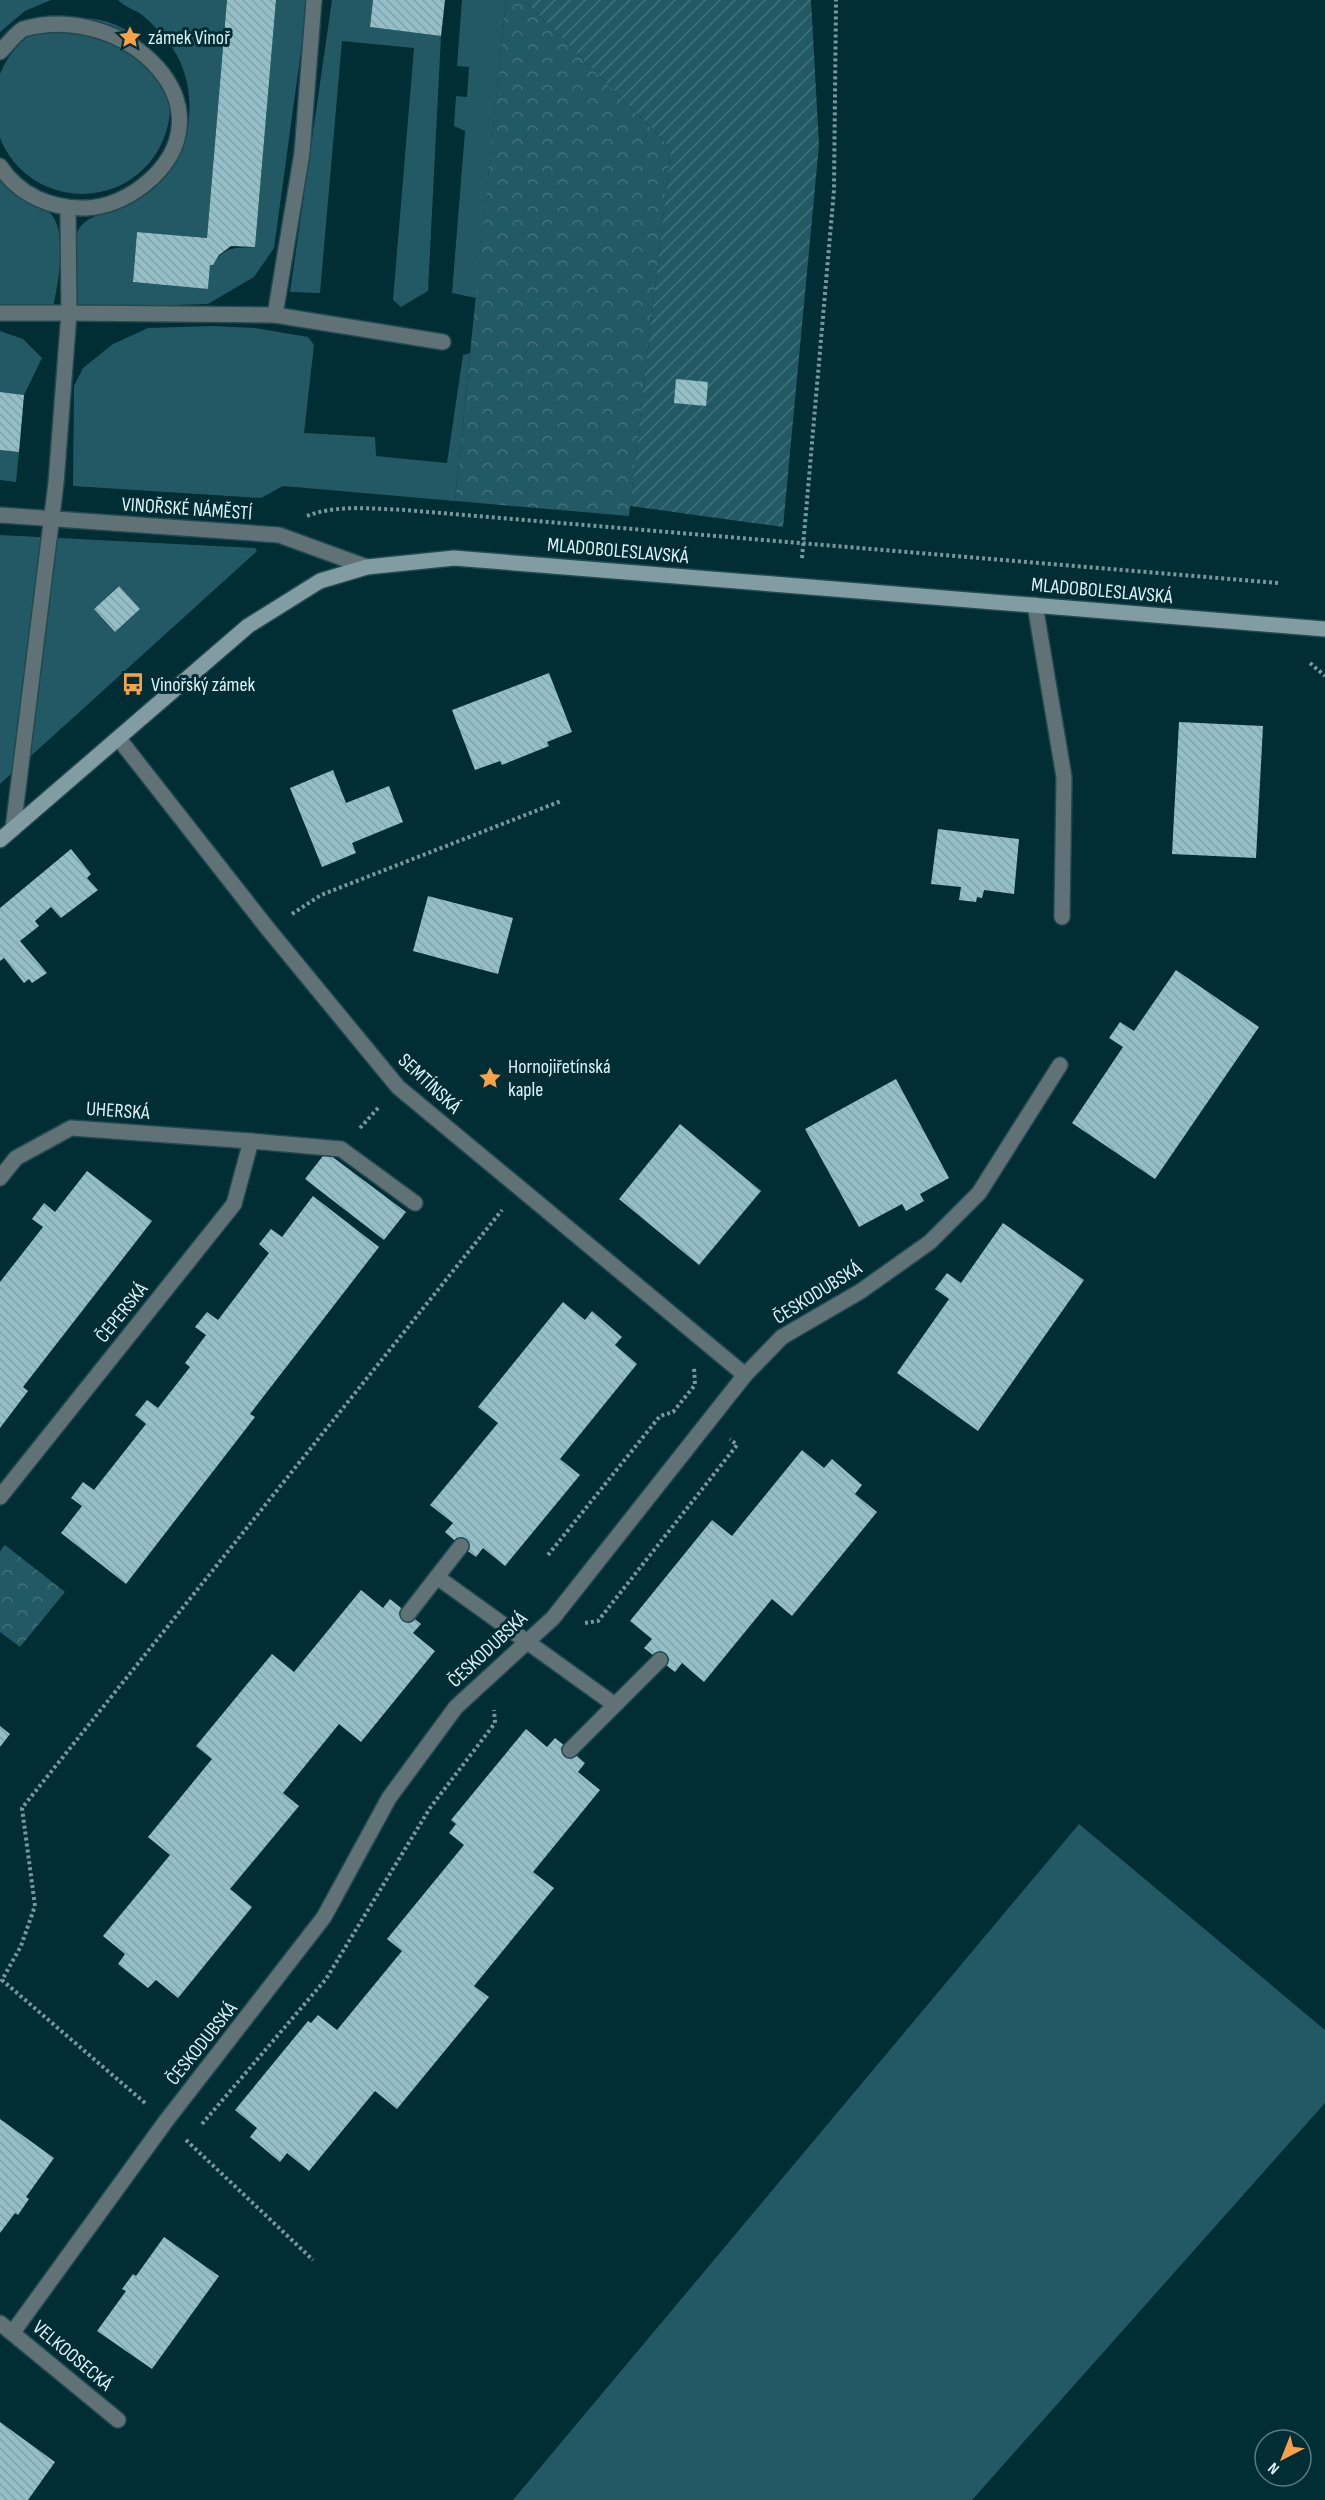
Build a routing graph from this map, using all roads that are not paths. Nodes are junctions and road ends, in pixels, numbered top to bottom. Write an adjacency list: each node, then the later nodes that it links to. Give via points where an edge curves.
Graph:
1 (315, 0): 9 (street, via 302,153)
2 (75, 12): 4 (street, via 53,15 22,29)
3 (145, 36): 6 (street, via 166,60 177,89 179,120 171,150 154,177 129,196 100,207)
4 (0, 52)
5 (0, 166): 6 (street, via 9,179 36,199)
6 (68, 209): 8 (street)
7 (0, 313): 8 (street)
8 (69, 313): 9 (street); 12 (street)
9 (275, 315): 10 (street)
10 (443, 342)
11 (0, 515): 12 (street, VINOŘSKÉ NÁMĚSTÍ)
12 (51, 519): 13 (street, VINOŘSKÉ NÁMĚSTÍ, via 279,535); 17 (street)
13 (367, 567): 14 (main road, MLADOBOLESLAVSKÁ, via 454,558); 16 (main road, MLADOBOLESLAVSKÁ, via 321,581 248,626)
14 (1035, 605): 15 (main road, MLADOBOLESLAVSKÁ); 19 (street, via 1064,777)
15 (1325, 629)
16 (119, 739): 17 (main road, MLADOBOLESLAVSKÁ); 24 (street, SEMTÍNSKÁ, via 398,1087)
17 (13, 829): 18 (main road, MLADOBOLESLAVSKÁ)
18 (0, 840)
19 (1062, 917)
20 (1060, 1065): 24 (street, ČESKODUBSKÁ, via 979,1193 930,1242 861,1291 782,1337)
21 (251, 1142): 22 (street, UHERSKÁ, via 72,1128 16,1158); 23 (street, UHERSKÁ, via 341,1149); 25 (street, ČEPERSKÁ, via 234,1204)
22 (0, 1178)
23 (415, 1203)
24 (745, 1376): 29 (street, ČESKODUBSKÁ, via 553,1618)
25 (0, 1497)
26 (461, 1546): 27 (street)
27 (437, 1577): 28 (street); 29 (street)
28 (408, 1614)
29 (527, 1641): 31 (street); 34 (street, ČESKODUBSKÁ, via 456,1707 389,1798 324,1917 166,2121)
30 (660, 1660): 31 (street)
31 (615, 1705): 32 (street)
32 (570, 1750)
33 (0, 2323): 34 (street, VELKOOSECKÁ)
34 (13, 2332): 35 (street, VELKOOSECKÁ)
35 (118, 2420)

